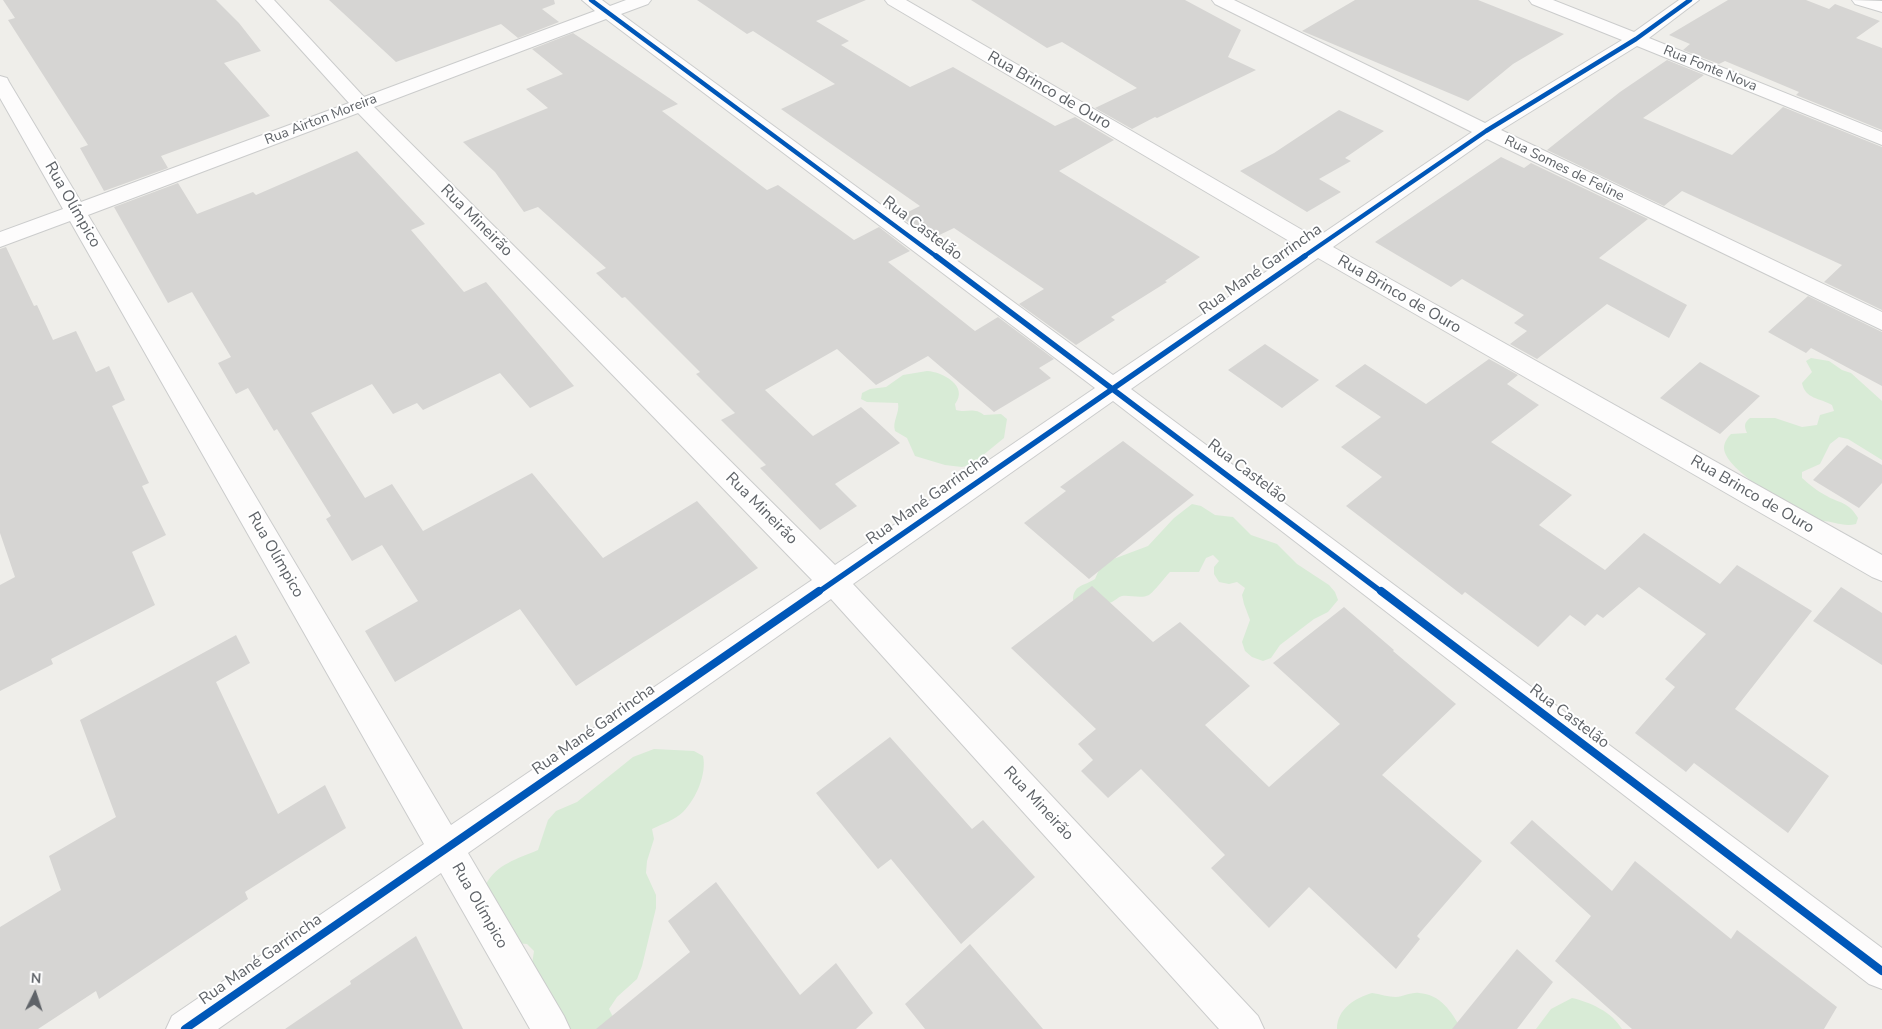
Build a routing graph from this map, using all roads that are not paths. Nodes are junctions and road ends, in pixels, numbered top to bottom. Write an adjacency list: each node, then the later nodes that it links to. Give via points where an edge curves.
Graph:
1 (265, 0): 12 (street, Rua Mineirão)
2 (642, 0): 8 (street, Rua Airton Moreira)
3 (894, 0): 17 (street, Rua Brinco de Ouro)
4 (1221, 0): 13 (street, Rua Somes de Feline)
5 (1538, 0): 10 (street, Rua Fonte Nova)
6 (1690, 0): 10 (street, Rua Mané Garrincha)
7 (1861, 0): 9 (street)
8 (599, 6): 12 (street, Rua Airton Moreira); 19 (street, Rua Castelão)
9 (1882, 7)
10 (1636, 39): 13 (street, Rua Mané Garrincha); 14 (street, Rua Fonte Nova)
11 (0, 82): 15 (street, Rua Olímpico)
12 (360, 105): 15 (street, Rua Airton Moreira); 21 (street, Rua Mineirão)
13 (1486, 132): 17 (street, Rua Mané Garrincha); 18 (street, Rua Somes de Feline)
14 (1882, 139)
15 (76, 212): 16 (street, Rua Airton Moreira); 22 (street, Rua Olímpico)
16 (0, 240)
17 (1317, 248): 19 (street, Rua Mané Garrincha); 20 (street, Rua Brinco de Ouro)
18 (1882, 322)
19 (1113, 388): 21 (street, Rua Mané Garrincha); 23 (street, Rua Castelão)
20 (1882, 569)
21 (833, 582): 22 (street, Rua Mané Garrincha); 26 (street, Rua Mineirão)
22 (446, 849): 24 (street, Rua Mané Garrincha); 25 (street, Rua Olímpico)
23 (1882, 971)
24 (185, 1029)
25 (551, 1029)
26 (1245, 1029)

